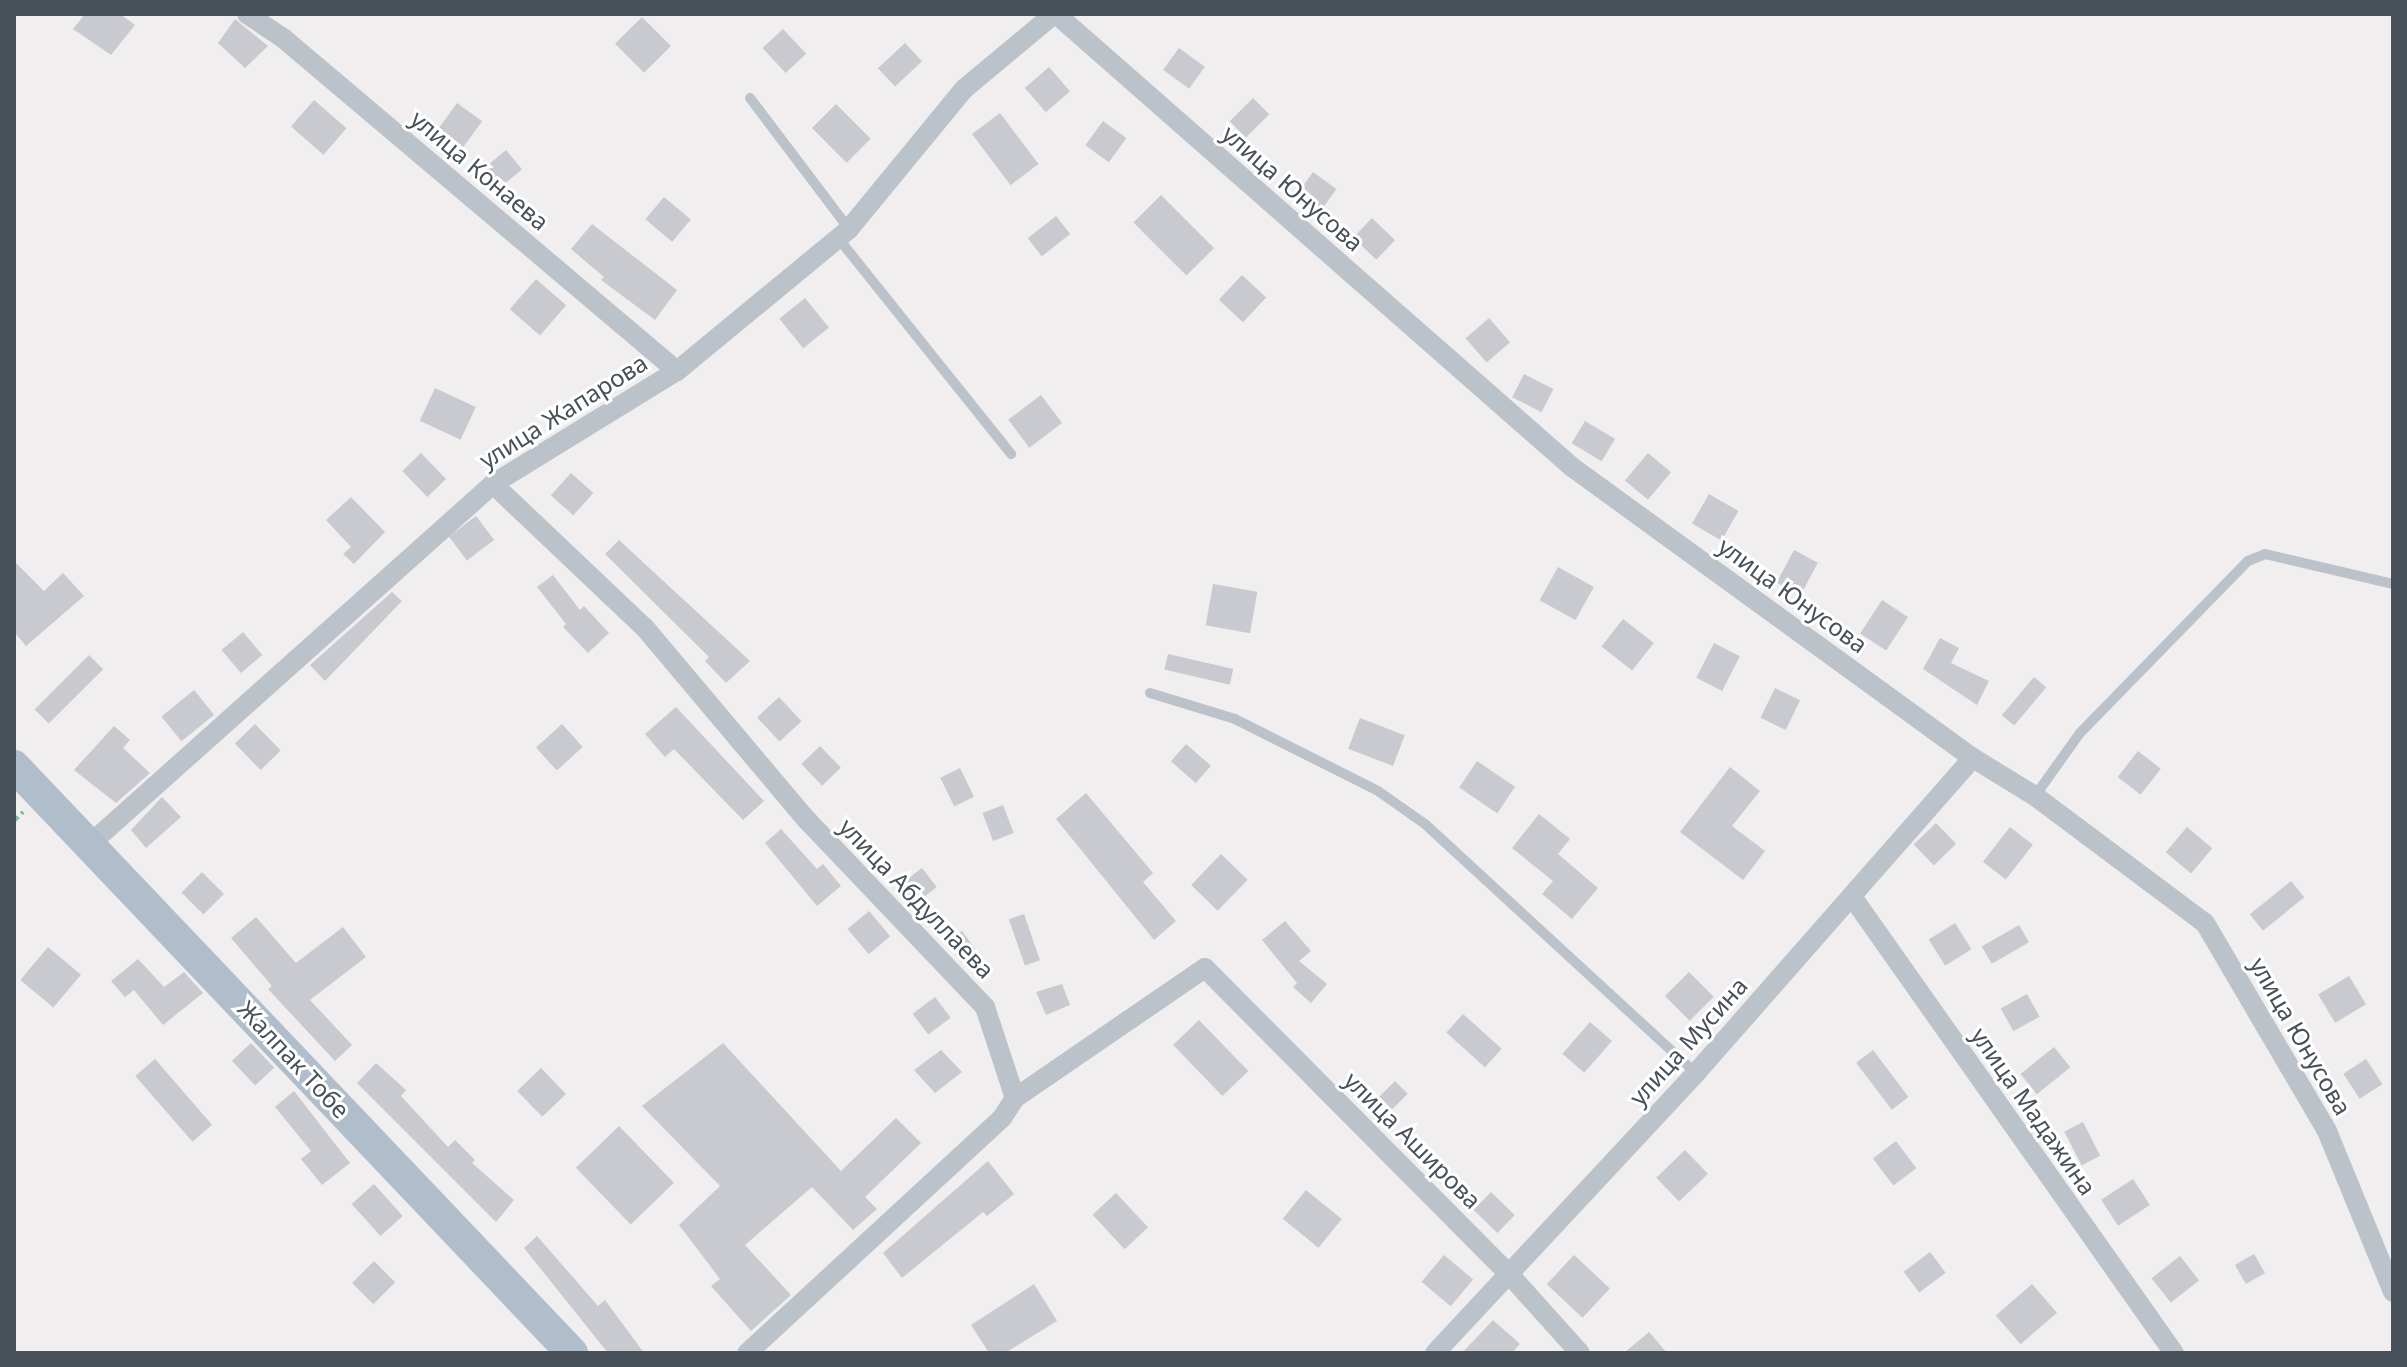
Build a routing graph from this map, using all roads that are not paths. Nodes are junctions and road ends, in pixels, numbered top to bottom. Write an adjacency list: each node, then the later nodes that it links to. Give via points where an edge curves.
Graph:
1 (247, 14): 5 (street, улица Конаева, via 283,38)
2 (1055, 14): 4 (street, улица Жапарова, via 964,89); 10 (street, улица Юнусова, via 1572,467)
3 (750, 98): 4 (lane)
4 (843, 232): 5 (street, улица Жапарова); 6 (lane)
5 (677, 371): 7 (street, улица Жапарова)
6 (1011, 454)
7 (493, 484): 13 (street, улица Жапарова); 16 (street, улица Абдуллаева, via 645,628 806,819 985,1007)
8 (2393, 584): 12 (lane, via 2265,554 2248,561 2080,733)
9 (1150, 693): 15 (lane, via 1235,719 1378,791 1414,816)
10 (1973, 758): 12 (street, улица Юнусова); 14 (street, улица Мусина)
11 (14, 766): 13 (main road, Жалпак Тобе)
12 (2035, 796): 18 (street, улица Юнусова, via 2205,923 2327,1131)
13 (90, 844): 19 (main road, Жалпак Тобе)
14 (1853, 898): 15 (street, улица Мусина); 23 (street, улица Мадажина)
15 (1696, 1073): 17 (street, улица Мусина)
16 (1015, 1098): 17 (street, улица Аширова, via 1205,968); 20 (street, via 1002,1118)
17 (1509, 1274): 21 (street, улица Мусина); 22 (street, улица Аширова)
18 (2393, 1292)
19 (572, 1353)
20 (747, 1353)
21 (1435, 1353)
22 (1580, 1353)
23 (2174, 1353)

